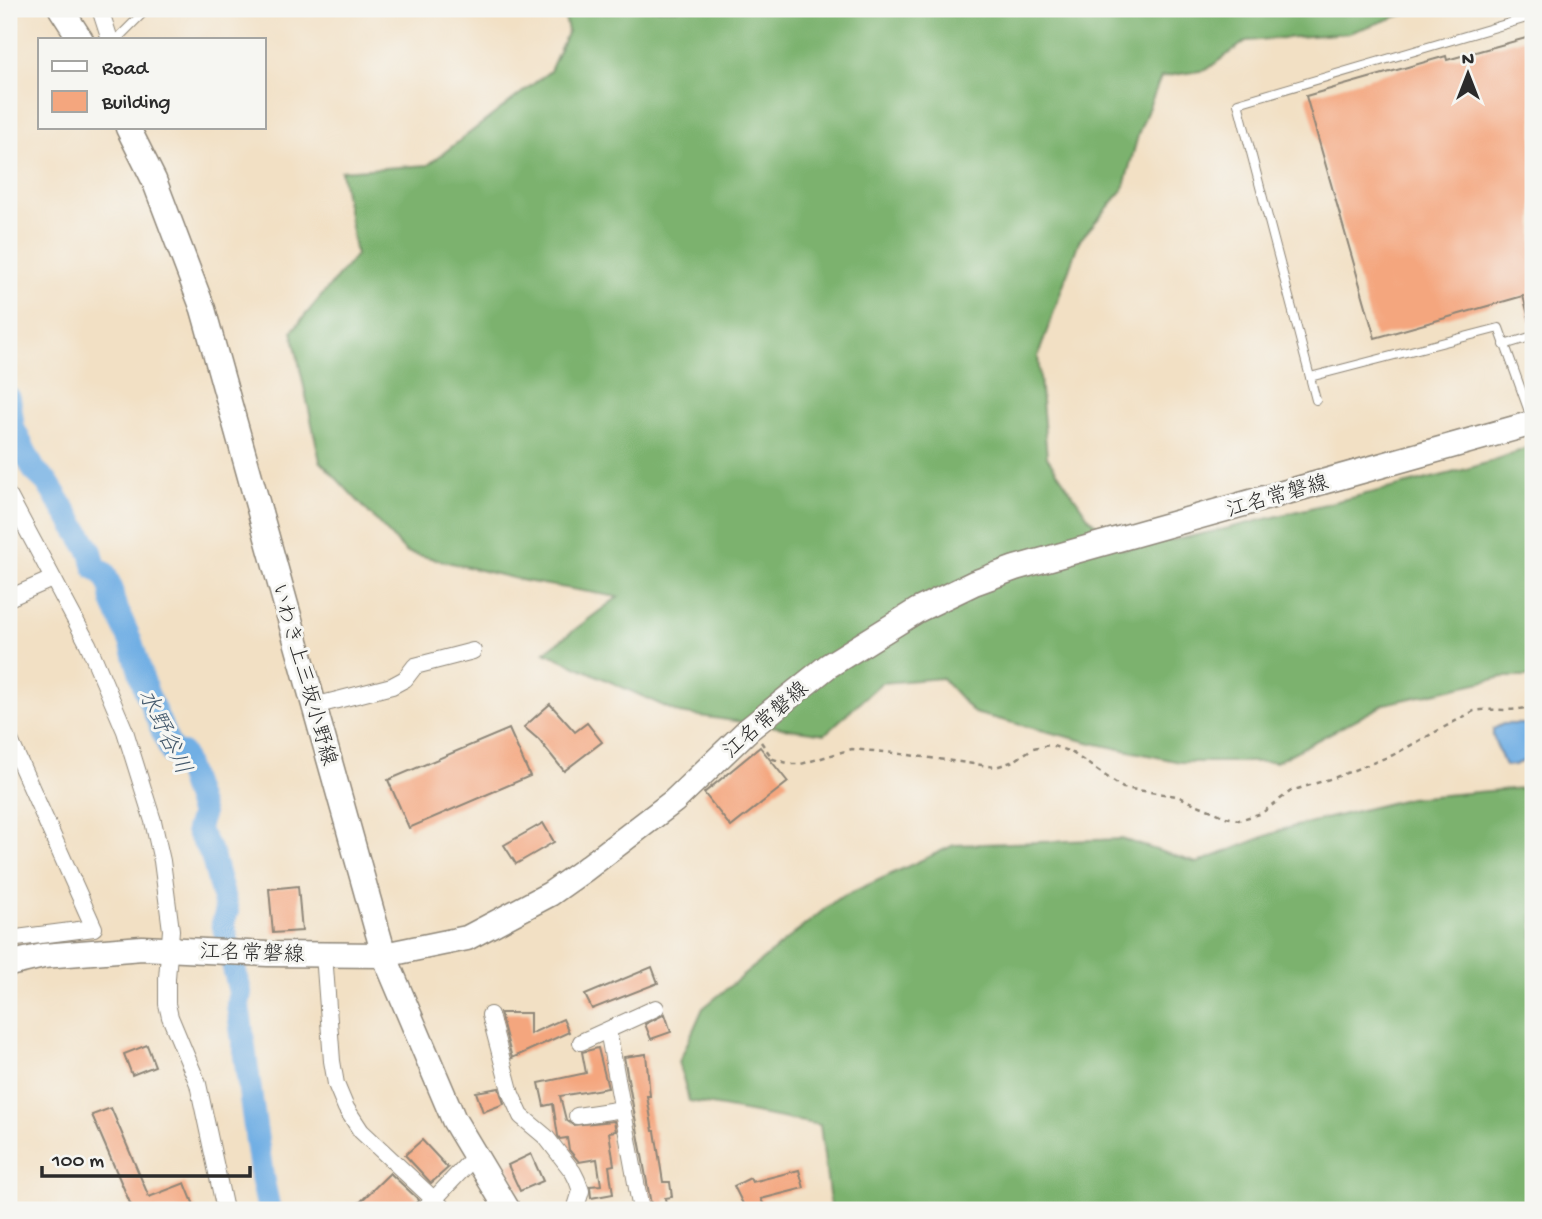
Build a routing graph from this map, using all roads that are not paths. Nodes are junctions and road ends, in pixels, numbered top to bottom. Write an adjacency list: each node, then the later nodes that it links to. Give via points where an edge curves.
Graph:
1 (61, 9): 5 (main road)
2 (100, 9): 6 (street)
3 (147, 9): 7 (lane)
4 (1533, 16): 11 (lane, via 1238,103)
5 (80, 38)
6 (109, 38)
7 (118, 38)
8 (129, 130): 18 (main road, いわき上三坂小野線, via 154,180 203,309)
9 (1533, 336): 10 (lane)
10 (1504, 345): 11 (lane, via 1499,328); 13 (lane)
11 (1310, 377): 12 (lane)
12 (1316, 400)
13 (1533, 423): 23 (main road, 江名常磐線, via 974,583 918,610 828,666 749,729 674,801 550,894 467,938)
14 (9, 496): 15 (street)
15 (52, 579): 16 (street); 21 (street, via 88,643 125,731 162,861 171,930)
16 (9, 598)
17 (474, 651): 18 (street, via 415,666 392,686)
18 (314, 706): 23 (main road, いわき上三坂小野線)
19 (9, 738): 20 (street, via 94,928)
20 (9, 939)
21 (169, 950): 22 (main road, 江名常磐線); 24 (main road, 江名常磐線, via 43,956); 33 (street, via 167,1004 198,1084)
22 (324, 954): 23 (main road, 江名常磐線); 32 (street, via 332,1061 346,1108 361,1131)
23 (384, 955): 31 (main road, いわき上三坂小野線, via 454,1120)
24 (9, 964)
25 (656, 1008): 27 (street)
26 (490, 1015): 35 (street, via 521,1116 546,1137 577,1180 581,1191)
27 (608, 1030): 28 (street); 29 (street)
28 (581, 1042)
29 (622, 1108): 30 (street); 36 (street)
30 (577, 1116)
31 (475, 1156): 32 (street); 34 (main road, いわき上三坂小野線)
32 (434, 1207)
33 (225, 1210)
34 (508, 1210)
35 (575, 1210)
36 (642, 1210)

